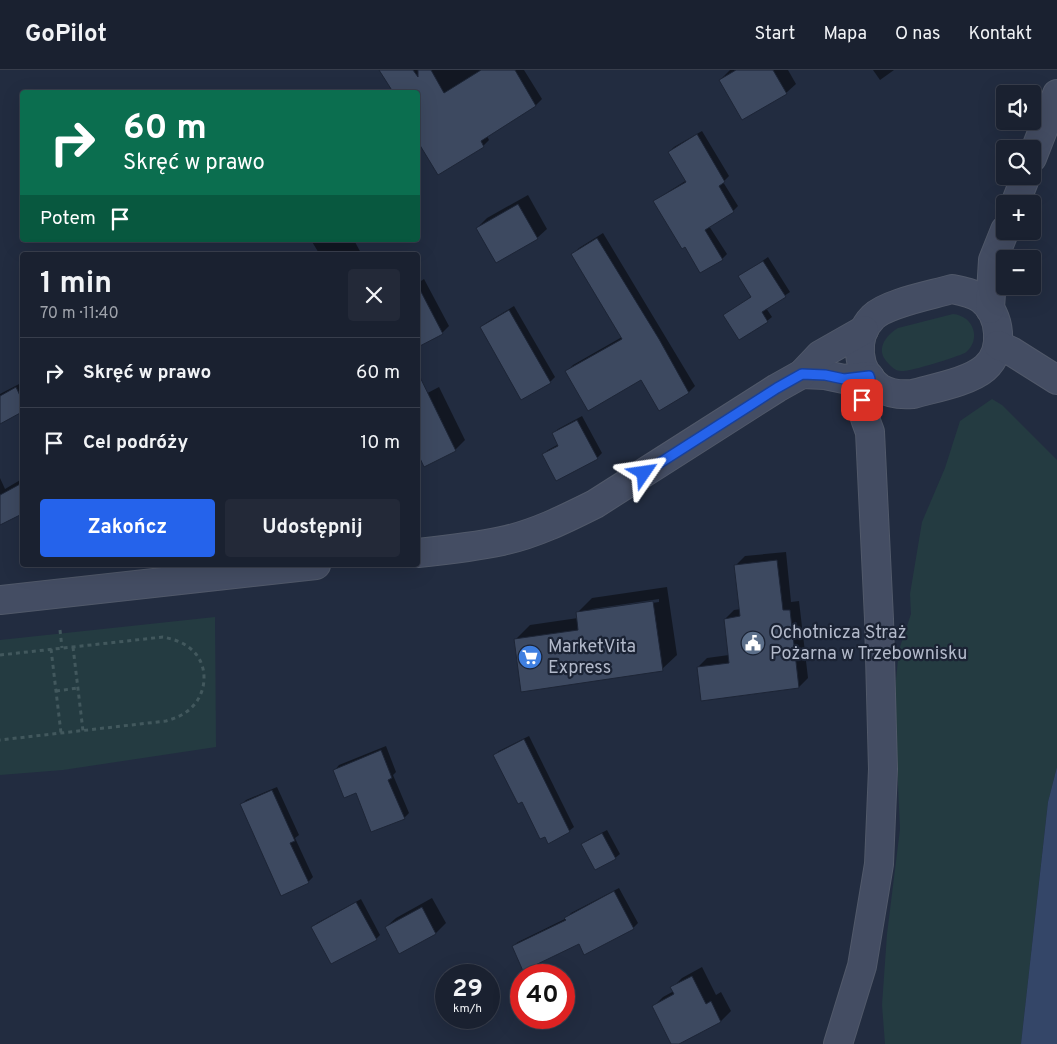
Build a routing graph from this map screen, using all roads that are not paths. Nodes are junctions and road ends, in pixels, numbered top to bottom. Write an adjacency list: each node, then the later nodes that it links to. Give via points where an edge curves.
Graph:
1 (1057, 94): 2 (street)
2 (1039, 140)
3 (1001, 240): 4 (street)
4 (993, 260): 5 (street); 6 (street)
5 (952, 289): 6 (street, via 968,293); 7 (street, via 886,308 873,316)
6 (990, 309): 8 (street, via 998,332)
7 (864, 330): 9 (street, via 820,355); 10 (street, via 860,353)
8 (998, 345): 11 (street); 12 (street, via 990,362 974,376)
9 (802, 374): 10 (street, via 844,379); 14 (street, via 595,504 564,520 504,540)
10 (870, 378): 12 (street, via 880,388); 13 (street, via 862,400)
11 (1057, 380)
12 (904, 395): 13 (street, via 885,411)
13 (870, 432): 17 (street, via 883,769 879,864 862,966)
14 (420, 553)
15 (298, 567): 16 (street)
16 (0, 600)
17 (838, 1044)

